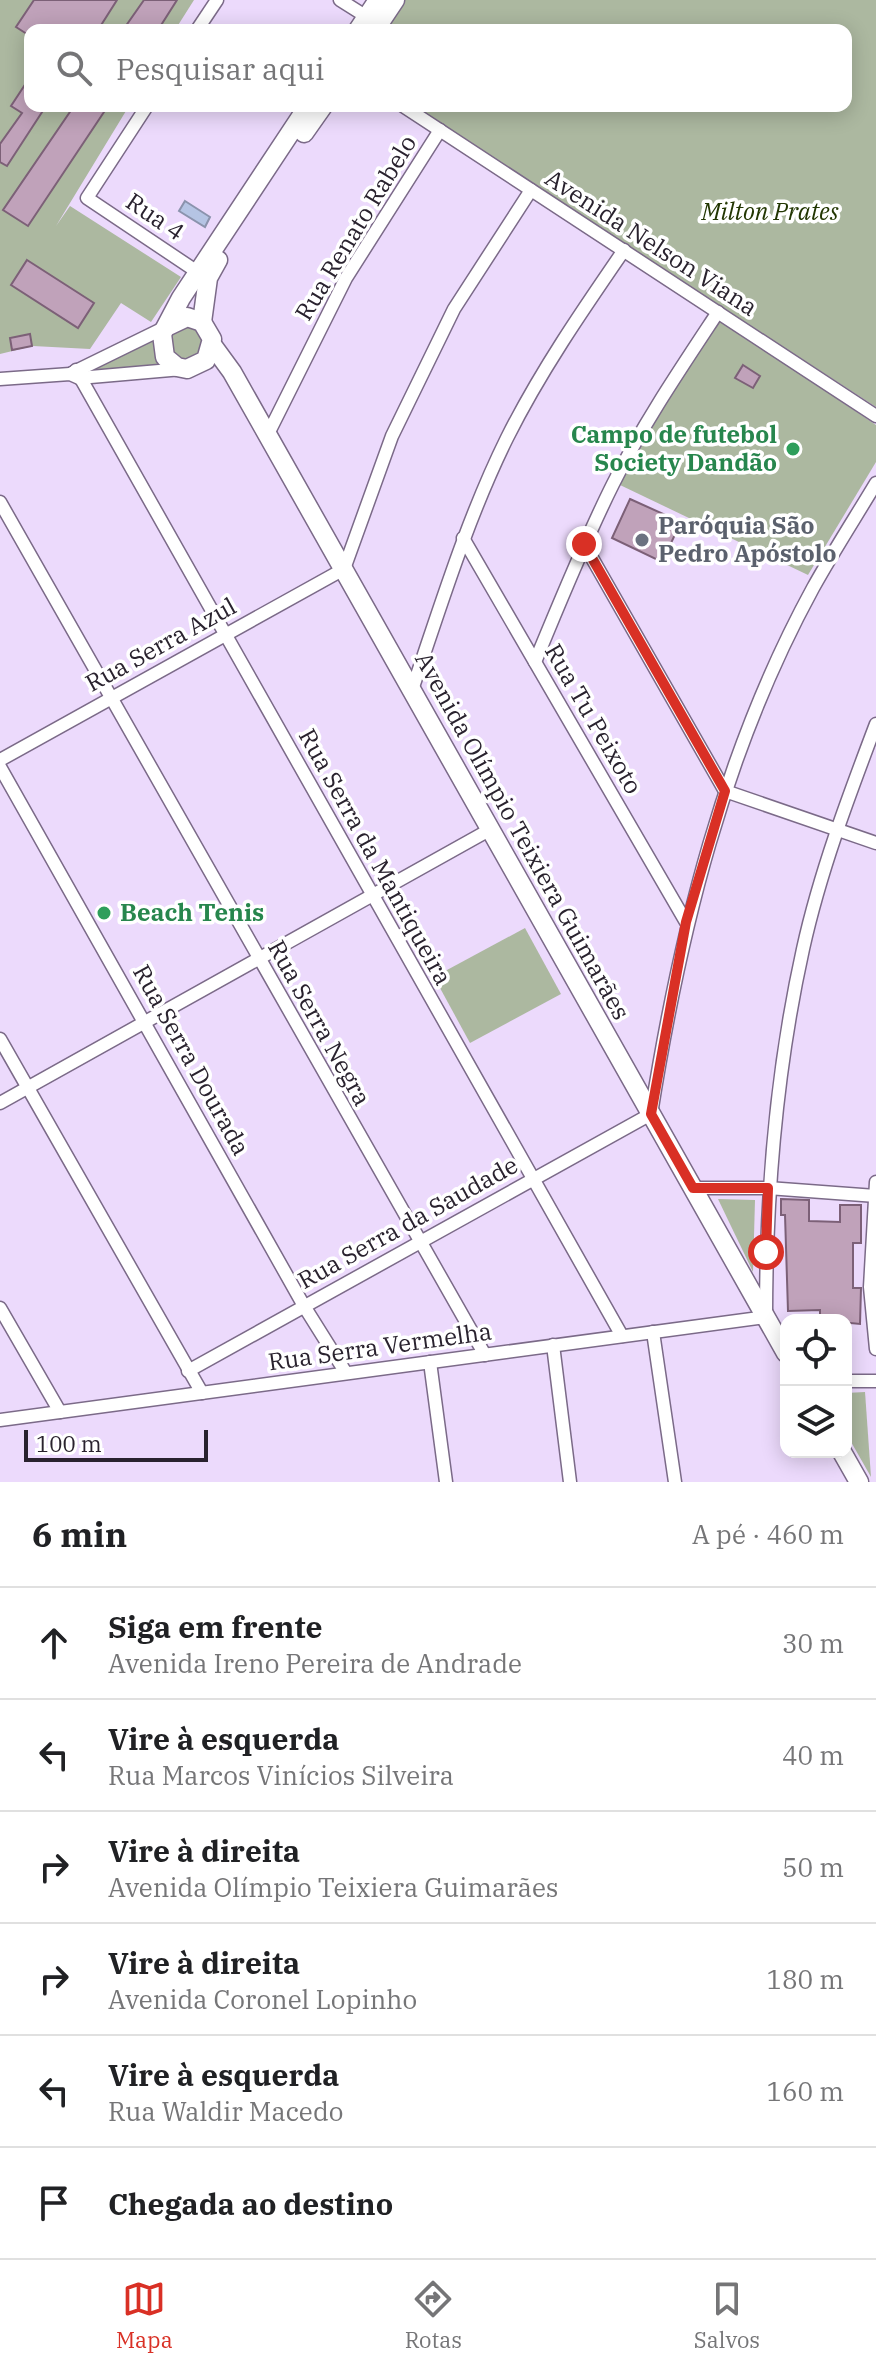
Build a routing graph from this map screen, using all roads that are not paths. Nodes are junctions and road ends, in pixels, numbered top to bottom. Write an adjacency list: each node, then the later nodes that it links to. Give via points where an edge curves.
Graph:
1 (217, 0): 5 (street)
2 (340, 0): 6 (street)
3 (378, 0): 7 (street)
4 (395, 0): 8 (street)
5 (201, 24)
6 (365, 24)
7 (368, 24)
8 (369, 24)
9 (143, 112): 17 (street, Rua 4, via 87,198)
10 (305, 112): 14 (street)
11 (318, 112): 14 (street)
12 (412, 112): 13 (street, Avenida Nelson Viana)
13 (440, 130): 15 (street, Avenida Nelson Viana); 27 (street, Rua Renato Rabelo, via 346,278)
14 (270, 173): 17 (street); 19 (street, via 208,278)
15 (531, 190): 16 (street, Avenida Nelson Viana); 32 (street, via 440,337 392,436)
16 (624, 250): 18 (street, Avenida Nelson Viana); 30 (street, via 538,382)
17 (199, 273): 20 (street)
18 (718, 312): 26 (street, Avenida Nelson Viana); 31 (street, via 665,392)
19 (202, 322): 20 (street, via 187,317); 21 (street)
20 (166, 327): 22 (street, via 161,350 170,363); 24 (street)
21 (213, 346): 22 (street, via 206,360); 23 (street, Avenida Olímpio Teixiera Guimarães)
22 (186, 369): 23 (street); 24 (street)
23 (232, 372): 27 (street, Avenida Olímpio Teixiera Guimarães)
24 (80, 373): 25 (street); 33 (street, Rua Serra da Mantiqueira)
25 (0, 379)
26 (876, 416)
27 (268, 434): 32 (street, Avenida Olímpio Teixiera Guimarães)
28 (876, 483): 40 (street, via 807,601)
29 (0, 502): 36 (street, Rua Serra Negra)
30 (463, 538): 34 (street, Rua Tu Peixoto); 35 (street)
31 (584, 544): 34 (street); 40 (street)
32 (344, 569): 33 (street, Rua Serra Azul); 35 (street, Avenida Olímpio Teixiera Guimarães)
33 (225, 635): 36 (street, Rua Serra Azul); 44 (street, Rua Serra da Mantiqueira)
34 (535, 662): 45 (street, Rua Tu Peixoto)
35 (412, 690): 41 (street, Avenida Olímpio Teixiera Guimarães)
36 (111, 699): 38 (street, Rua Serra Azul); 46 (street, Rua Serra Negra)
37 (876, 724): 42 (street)
38 (0, 760)
39 (0, 767): 47 (street, Rua Serra Dourada)
40 (725, 791): 42 (street); 45 (street)
41 (491, 829): 44 (street); 51 (street, Avenida Olímpio Teixiera Guimarães)
42 (836, 829): 43 (street); 55 (street, via 803,947 781,1067)
43 (876, 843)
44 (372, 896): 46 (street); 52 (street, Rua Serra da Mantiqueira)
45 (686, 922): 51 (street)
46 (258, 959): 47 (street); 57 (street, Rua Serra Negra)
47 (144, 1022): 49 (street); 58 (street, Rua Serra Dourada)
48 (0, 1039): 49 (street)
49 (27, 1088): 50 (street); 68 (street)
50 (0, 1103)
51 (651, 1114): 52 (street, Rua Serra da Saudade); 54 (street, Avenida Olímpio Teixiera Guimarães)
52 (532, 1180): 57 (street, Rua Serra da Saudade); 62 (street, Rua Serra da Mantiqueira)
53 (876, 1182): 56 (street)
54 (693, 1188): 55 (street); 60 (street, Avenida Olímpio Teixiera Guimarães)
55 (768, 1188): 56 (street); 60 (street)
56 (875, 1196): 65 (street, via 870,1287)
57 (418, 1243): 58 (street, Rua Serra da Saudade); 66 (street, Rua Serra Negra)
58 (304, 1306): 68 (street, Rua Serra da Saudade); 69 (street, Rua Serra Dourada)
59 (0, 1308): 73 (street)
60 (766, 1317): 61 (street, Rua Serra Vermelha); 63 (street, Avenida Olímpio Teixiera Guimarães)
61 (653, 1332): 62 (street, Rua Serra Vermelha); 78 (street)
62 (622, 1336): 64 (street, Rua Serra Vermelha)
63 (780, 1342)
64 (553, 1345): 66 (street, Rua Serra Vermelha); 77 (street)
65 (876, 1349)
66 (485, 1355): 67 (street, Rua Serra Vermelha)
67 (430, 1362): 69 (street, Rua Serra Vermelha); 76 (street)
68 (188, 1371): 72 (street)
69 (346, 1373): 72 (street, Rua Serra Vermelha)
70 (852, 1381): 71 (street)
71 (876, 1381)
72 (202, 1393): 73 (street, Rua Serra Vermelha)
73 (60, 1412): 74 (street, Rua Serra Vermelha)
74 (0, 1420)
75 (845, 1458): 79 (street)
76 (446, 1482)
77 (570, 1482)
78 (675, 1482)
79 (859, 1482)

